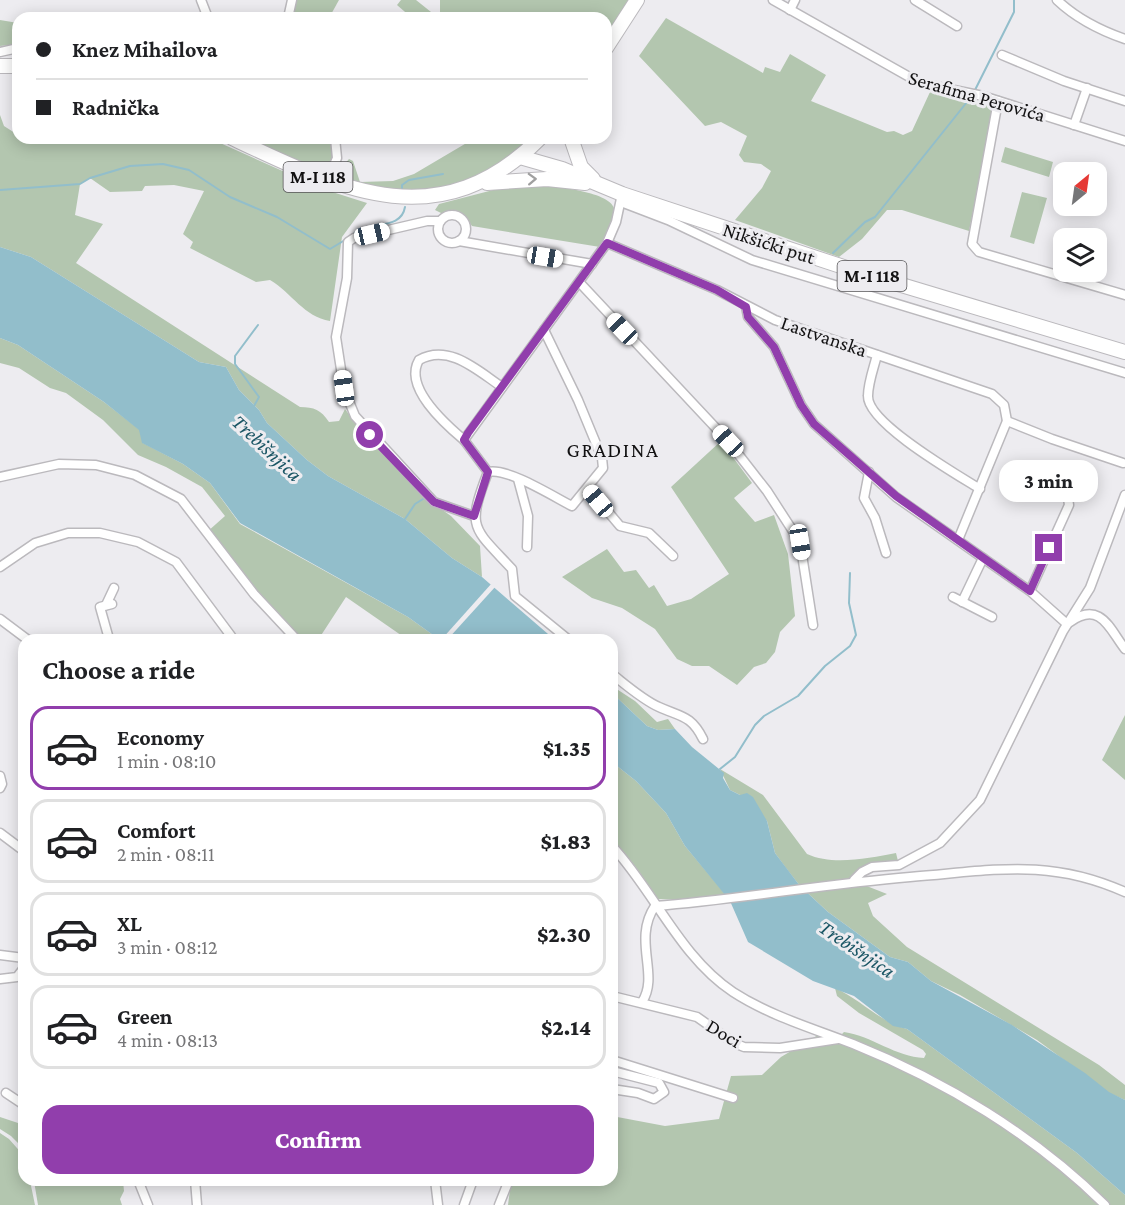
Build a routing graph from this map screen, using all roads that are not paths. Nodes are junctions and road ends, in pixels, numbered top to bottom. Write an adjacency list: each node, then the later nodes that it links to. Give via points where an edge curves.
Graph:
1 (637, 0): 11 (main road)
2 (773, 0): 7 (street, Serafima Perovića)
3 (795, 0): 7 (street)
4 (915, 0): 6 (street)
5 (1058, 0): 10 (street, via 1071,14)
6 (929, 4): 8 (street)
7 (790, 10): 14 (street, Serafima Perovića, via 920,83)
8 (957, 26)
9 (1125, 28): 10 (street)
10 (1121, 38)
11 (612, 39)
12 (1002, 55): 13 (street, Serafima Perovića)
13 (1087, 88): 15 (street, Serafima Perovića); 16 (street)
14 (998, 101): 16 (street, Serafima Perovića); 32 (street, via 972,244 979,252)
15 (1125, 101)
16 (1074, 125): 17 (street, Serafima Perovića)
17 (1125, 141)
18 (245, 144): 23 (main road, M-I 118)
19 (336, 144): 23 (street, via 337,159)
20 (534, 144): 22 (main road)
21 (573, 144): 25 (main road, via 581,167)
22 (520, 157): 24 (main road, M-I 118, via 505,170); 25 (main road, Nikšićki put / M-I 118)
23 (327, 181): 24 (main road, M-I 118, via 409,197 443,194)
24 (474, 185): 25 (main road, M-I 118, one-way to 25, via 547,179)
25 (602, 186): 26 (main road, Nikšićki put / M-I 118)
26 (621, 198): 29 (street); 35 (main road, Nikšićki put / M-I 118); 37 (street, Nikšićki put, via 753,260)
27 (440, 221): 28 (street, via 441,239); 28 (street, via 448,216 460,218 465,230); 50 (street, via 348,242 347,278 336,337 344,388 355,416 434,502)
28 (459, 241): 30 (street)
29 (607, 243): 30 (street); 33 (street, Lastvanska, via 717,290)
30 (592, 264): 31 (street)
31 (579, 283): 34 (street); 64 (street, via 728,441 767,491 800,542)
32 (1125, 295)
33 (746, 307): 36 (street, Lastvanska); 43 (street, via 748,317 774,347 814,424)
34 (544, 330): 38 (street); 47 (street, via 603,458 603,468)
35 (1125, 352)
36 (877, 355): 39 (street, Lastvanska, via 992,394 1004,405); 48 (street, Lastvanska, via 868,397 874,413 889,428)
37 (1125, 373)
38 (502, 387): 40 (street); 40 (street, via 452,356 436,354 419,360 413,373 416,380 435,413)
39 (1007, 421): 41 (street); 48 (street)
40 (464, 440): 42 (street)
41 (1124, 462)
42 (488, 472): 45 (street); 50 (street)
43 (869, 472): 51 (street); 53 (street, via 864,498)
44 (0, 477): 68 (street, via 59,464 96,465 135,475 181,499 254,594)
45 (518, 479): 47 (street, via 572,506); 52 (street, via 528,516)
46 (1066, 485): 58 (street, via 1068,505)
47 (588, 488): 54 (street, via 620,526 649,533)
48 (980, 489): 51 (street)
49 (1125, 495): 63 (street, via 1090,588)
50 (474, 516): 69 (street, via 483,538 512,569 515,597)
51 (958, 540): 55 (street)
52 (527, 547)
53 (886, 553)
54 (673, 556)
55 (983, 558): 58 (street); 60 (street)
56 (0, 567): 67 (street, via 35,543 68,533 100,533 129,539 176,562)
57 (114, 588): 66 (street, via 109,605 100,607)
58 (1030, 591): 63 (street)
59 (953, 597): 60 (street)
60 (962, 602): 61 (street)
61 (992, 617)
62 (0, 620): 65 (street)
63 (1067, 624): 70 (street, via 1087,615 1099,616 1113,628); 78 (street, via 988,787 965,818 926,852 899,865 872,867)
64 (813, 625)
65 (20, 634)
66 (105, 634)
67 (230, 634)
68 (291, 634)
69 (561, 634)
70 (1125, 649)
71 (618, 678): 72 (street, via 659,707 696,725)
72 (703, 739)
73 (0, 776): 74 (street)
74 (0, 788)
75 (0, 833): 76 (street)
76 (18, 846)
77 (618, 853): 80 (street, via 642,881)
78 (854, 880): 79 (street, via 1029,867 1084,877); 80 (street)
79 (1125, 892)
80 (655, 906): 86 (street, via 645,932 649,987); 87 (street, via 710,974 731,991 765,1011)
81 (0, 956): 82 (street)
82 (18, 958)
83 (18, 976): 84 (street)
84 (0, 979)
85 (618, 998): 86 (street, Doci)
86 (642, 1002): 87 (street, Doci, via 697,1017 744,1047 780,1047)
87 (839, 1039): 104 (street, via 970,1102 1042,1150)
88 (618, 1062): 92 (street)
89 (618, 1073): 90 (street, via 659,1083 664,1092 654,1099)
90 (618, 1090)
91 (6, 1093): 93 (street)
92 (733, 1098)
93 (18, 1101)
94 (140, 1186): 99 (street)
95 (195, 1186): 100 (street)
96 (436, 1186): 101 (street)
97 (471, 1186): 102 (street)
98 (506, 1186): 103 (street)
99 (148, 1205)
100 (197, 1205)
101 (438, 1205)
102 (464, 1205)
103 (499, 1205)
104 (1104, 1205)

